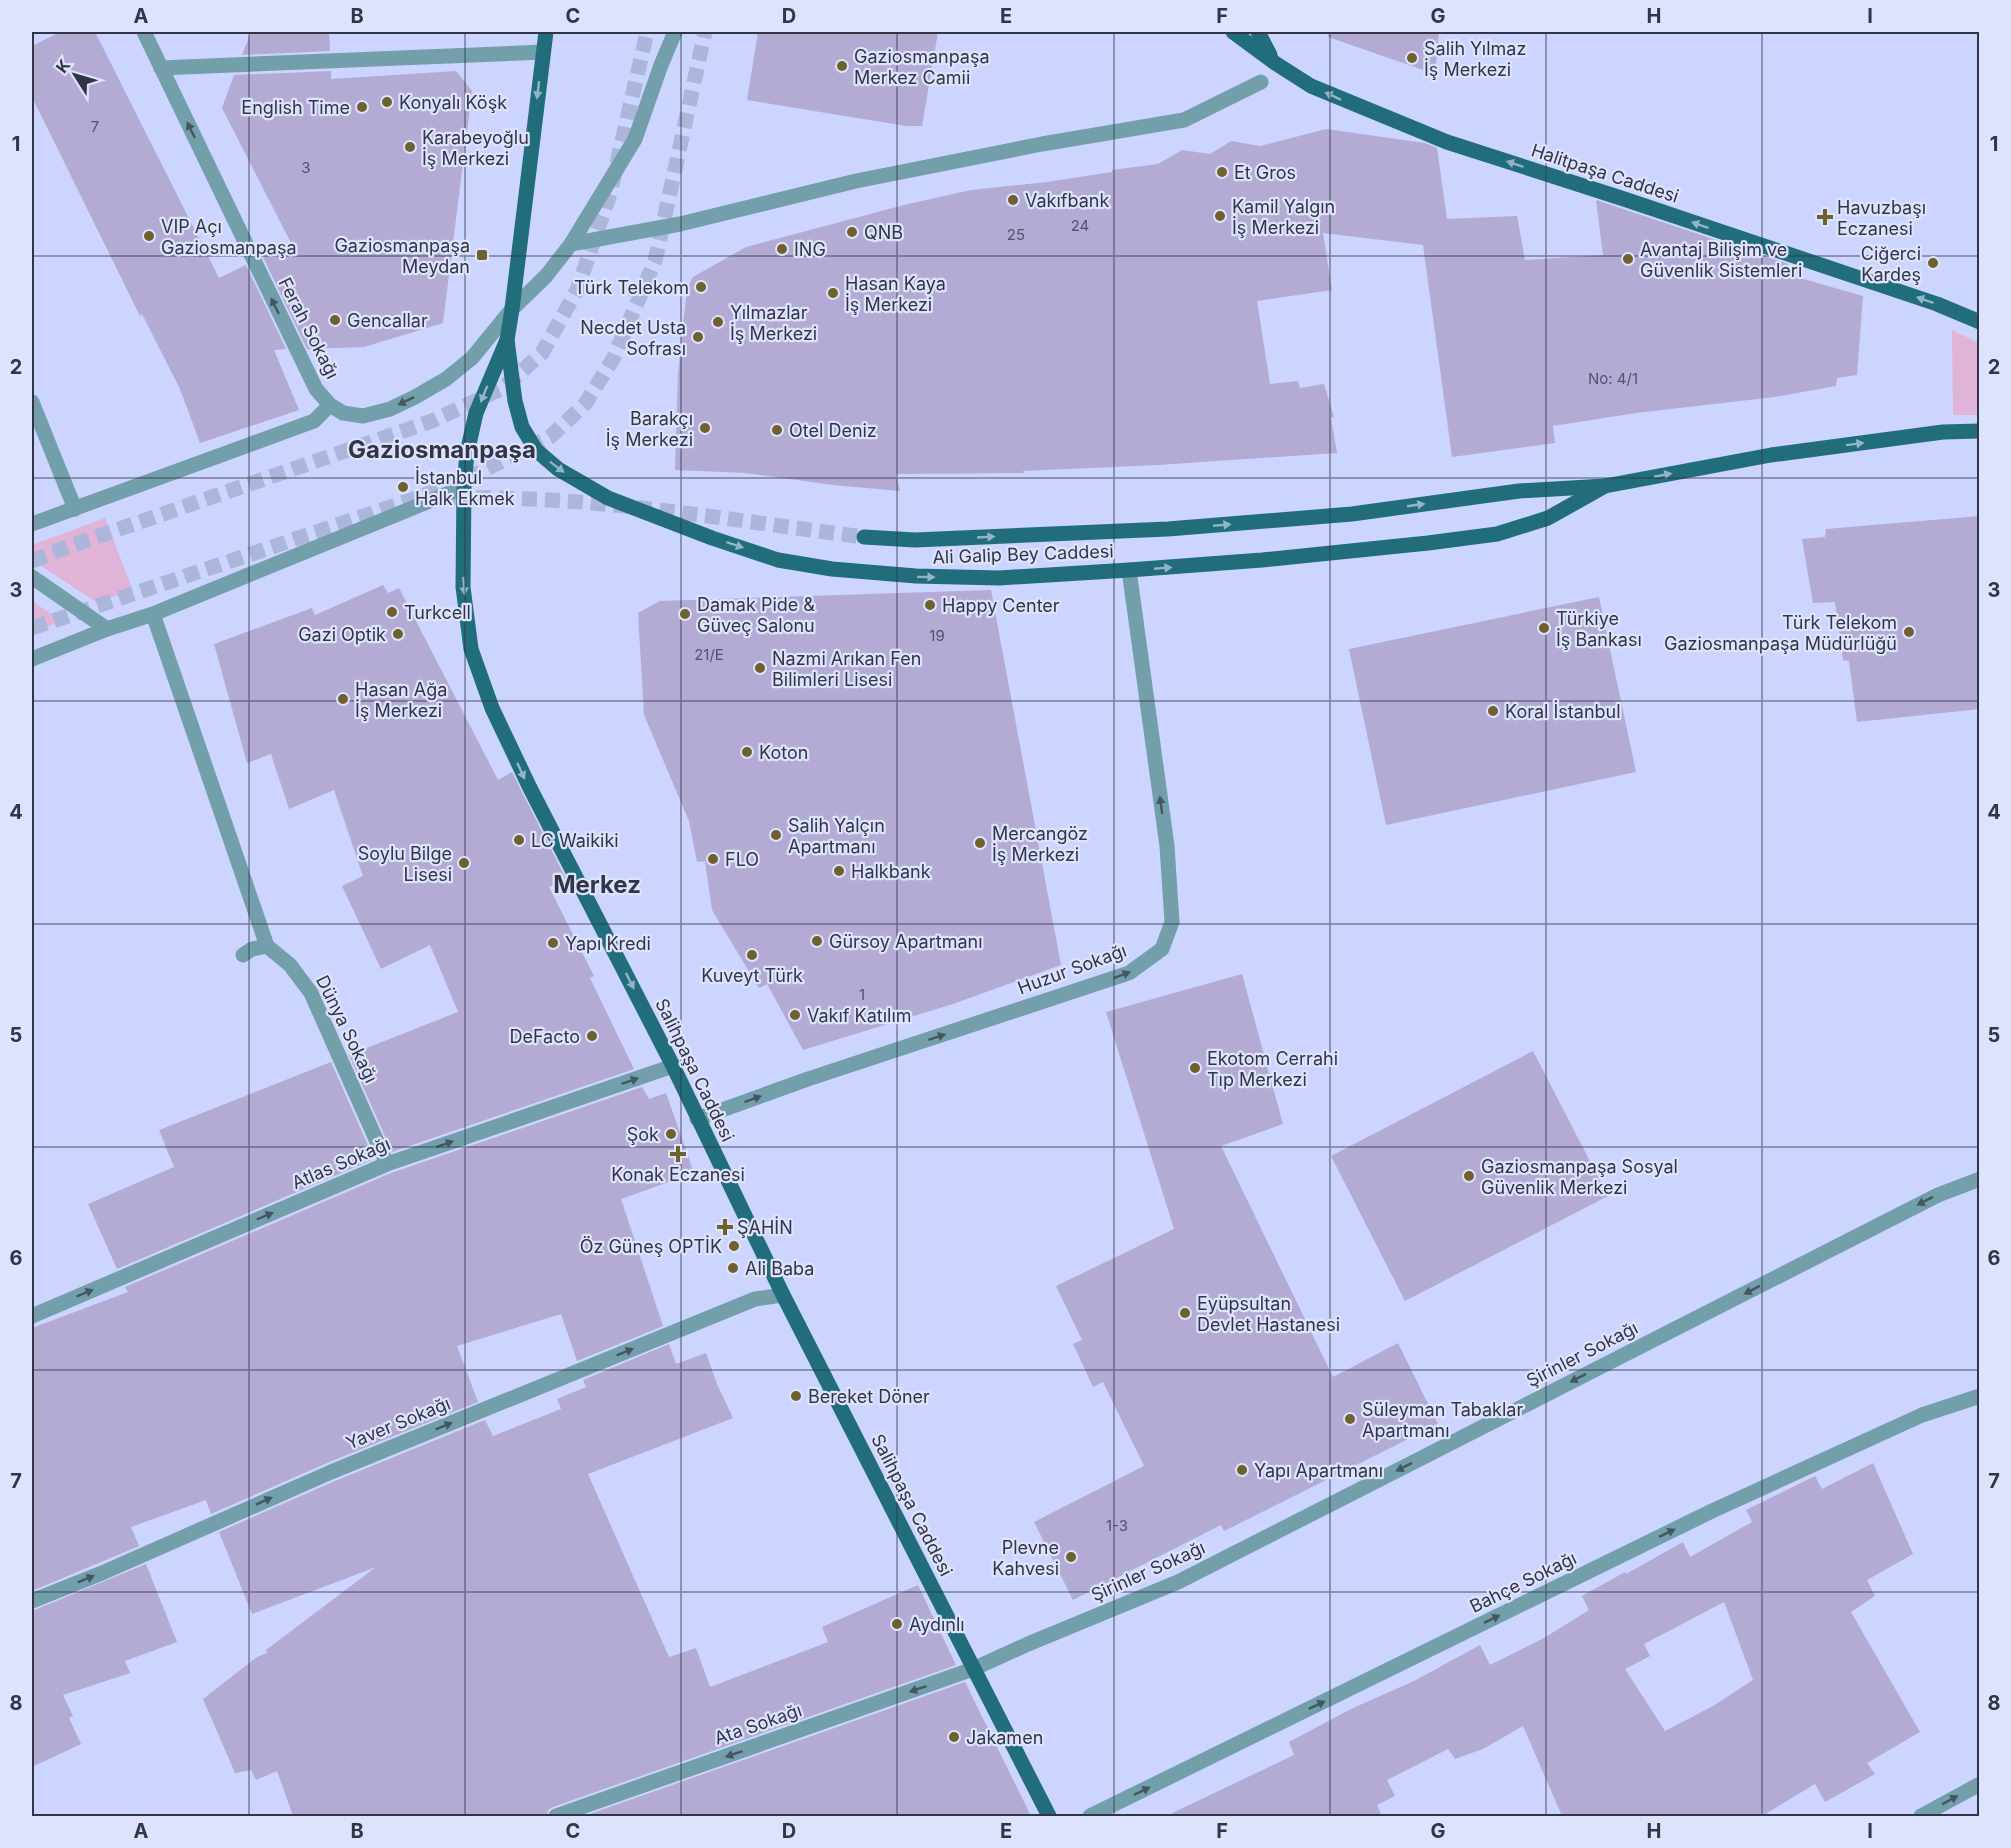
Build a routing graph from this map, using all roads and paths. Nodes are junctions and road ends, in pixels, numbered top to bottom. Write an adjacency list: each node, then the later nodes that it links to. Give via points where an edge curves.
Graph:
1 (144, 32): 8 (street, Ferah Sokağı)
2 (546, 32): 6 (main road, Salihpaşa Caddesi)
3 (675, 32): 10 (street, Ferah Sokağı, via 635,139)
4 (1233, 32): 7 (main road, Halitpaşa Caddesi)
5 (1258, 32): 7 (main road)
6 (543, 52): 8 (street); 11 (main road, Salihpaşa Caddesi, one-way to 11)
7 (1275, 63): 12 (main road, Halitpaşa Caddesi, one-way to 7, via 1926,300 1447,142 1320,90)
8 (161, 69): 15 (street, Ferah Sokağı, one-way to 8, via 303,364)
9 (1261, 82): 10 (street, via 1184,120 856,181 681,225)
10 (571, 244): 11 (street, Ferah Sokağı)
11 (512, 309): 13 (main road, Salihpaşa Caddesi); 15 (street, Ferah Sokağı, one-way to 15, via 472,358 415,397 363,416 343,413)
12 (1980, 322)
13 (507, 340): 18 (main road, Salihpaşa Caddesi, one-way to 18, via 476,413 466,453); 22 (main road, Ali Galip Bey Caddesi, one-way to 22, via 515,401 522,427 536,450 558,470 608,498 712,538 778,560 904,575 999,578)
14 (32, 402): 19 (street)
15 (330, 405): 19 (street, via 314,422)
16 (1980, 431): 17 (main road, one-way to 16, via 1771,455 1943,432)
17 (1605, 486): 21 (main road, one-way to 17, via 915,540 1168,530 1352,514 1529,490); 22 (main road, Ali Galip Bey Caddesi, one-way to 17, via 1497,534 1548,518)
18 (464, 487): 24 (street); 29 (main road, Salihpaşa Caddesi, one-way to 29, via 463,587 471,649 488,699)
19 (75, 509): 20 (street)
20 (32, 524)
21 (864, 537)
22 (1129, 570): 30 (street, Huzur Sokağı, one-way to 22, via 1129,973 1162,949 1172,922 1167,846)
23 (32, 577): 25 (street)
24 (153, 614): 25 (street); 27 (street)
25 (107, 629): 26 (street)
26 (32, 659)
27 (267, 946): 28 (street); 31 (street, Dünya Sokağı, via 290,965 311,993)
28 (243, 955)
29 (673, 1066): 30 (main road, Salihpaşa Caddesi); 31 (street, Atlas Sokağı, one-way to 29)
30 (697, 1119): 33 (main road, Salihpaşa Caddesi)
31 (387, 1164): 34 (street, Atlas Sokağı, one-way to 31)
32 (1980, 1179): 37 (street, Şirinler Sokağı, one-way to 37, via 1938,1195 1178,1582)
33 (783, 1295): 36 (street, Yaver Sokağı, one-way to 33, via 331,1472 755,1299); 37 (main road, Salihpaşa Caddesi)
34 (32, 1316)
35 (1980, 1396): 41 (street, Bahçe Sokağı, one-way to 35, via 1712,1511 1922,1415)
36 (32, 1601)
37 (973, 1669): 39 (street, Ata Sokağı, one-way to 39); 40 (main road, Salihpaşa Caddesi)
38 (1980, 1784): 42 (street, one-way to 38)
39 (556, 1816)
40 (1049, 1816)
41 (1090, 1816)
42 (1921, 1816)

